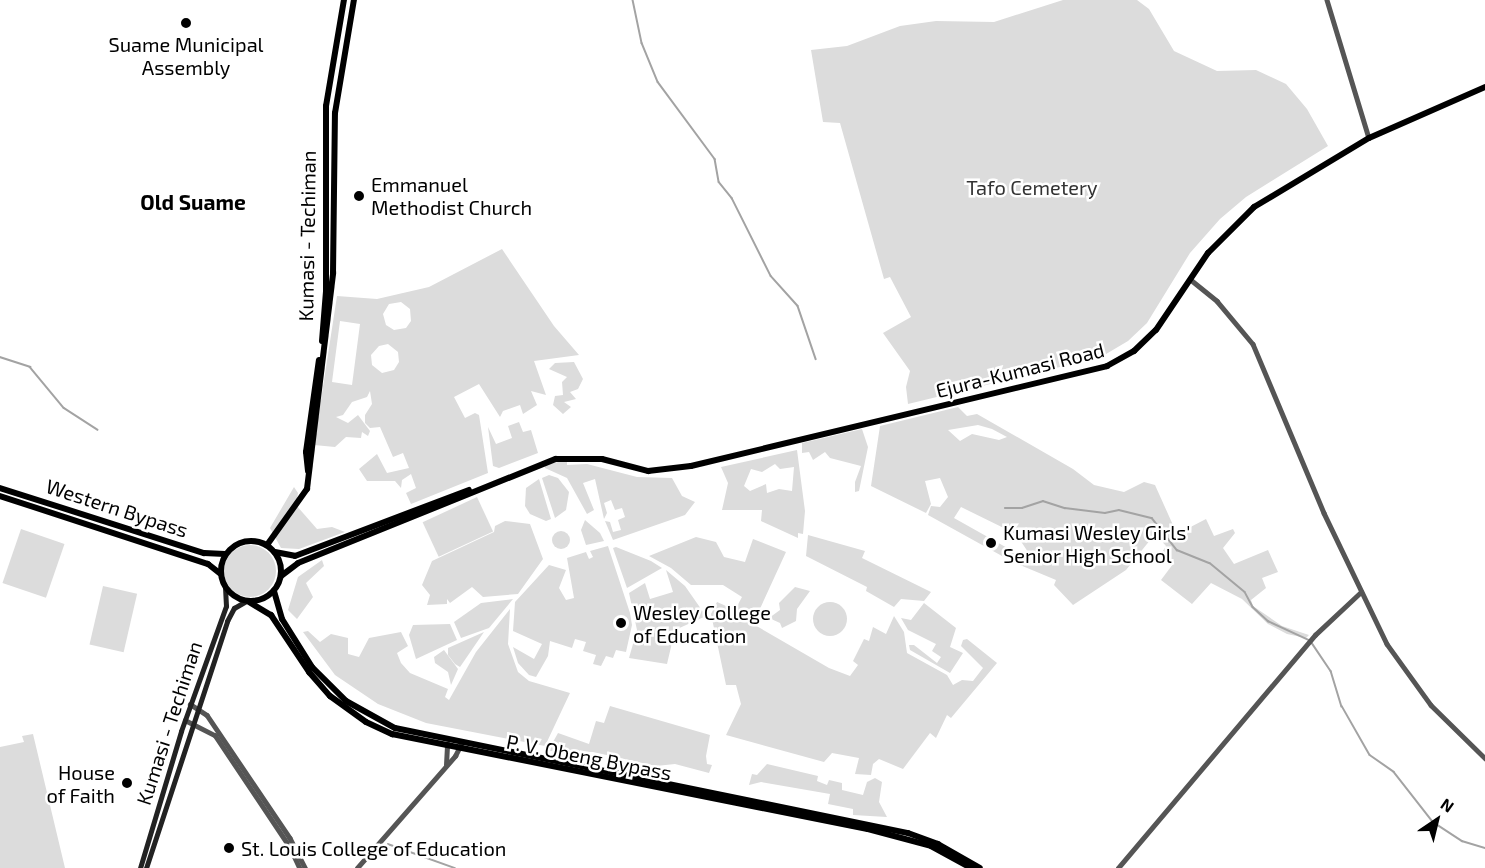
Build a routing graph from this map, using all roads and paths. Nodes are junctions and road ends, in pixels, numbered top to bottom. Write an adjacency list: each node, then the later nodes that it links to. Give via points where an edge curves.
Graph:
1 (344, 0): 7 (main road, Kumasi - Techiman, via 326,106 325,309 306,452)
2 (354, 0): 7 (main road, via 335,113 332,282)
3 (1327, 0): 5 (street)
4 (1485, 87): 5 (main road, Ejura-Kumasi Road)
5 (1369, 138): 6 (main road, Ejura-Kumasi Road, via 1245,214)
6 (1190, 279): 9 (main road, Ejura-Kumasi Road, via 1149,338 1121,360 1097,370 691,466 648,471 602,459 571,457 532,467); 20 (street, via 1223,308 1253,344)
7 (308, 472): 13 (main road, via 303,498)
8 (0, 488): 11 (main road, Western Bypass)
9 (476, 490): 14 (main road, via 449,495 295,556); 17 (main road, via 298,563)
10 (0, 496): 12 (main road, Western Bypass)
11 (77, 513): 12 (main road); 15 (main road, Western Bypass, via 204,553)
12 (75, 521): 16 (main road, Western Bypass, via 208,564)
13 (267, 545): 14 (main road); 15 (main road, via 243,542)
14 (275, 552): 17 (main road)
15 (225, 554): 16 (main road)
16 (221, 574): 18 (main road)
17 (281, 576): 19 (main road)
18 (225, 588): 21 (main road); 22 (main road, Kumasi - Techiman, via 226,606)
19 (274, 591): 21 (main road); 24 (main road, P. V. Obeng Bypass, via 282,619 312,667 346,701 395,728)
20 (1361, 592): 26 (street, via 1409,677 1431,705); 36 (street, via 1310,640)
21 (248, 601): 22 (main road, Kumasi - Techiman, via 230,615); 24 (main road, P. V. Obeng Bypass, via 271,615 309,672 344,708 392,734)
22 (193, 705): 23 (main road, Kumasi - Techiman); 32 (street, via 207,715 241,763)
23 (188, 721): 29 (main road, Kumasi - Techiman); 30 (main road, Kumasi - Techiman); 31 (street, via 210,731)
24 (447, 744): 25 (main road, P. V. Obeng Bypass); 27 (street)
25 (461, 746): 27 (street); 28 (main road, P. V. Obeng Bypass)
26 (1485, 758)
27 (446, 765): 33 (street)
28 (579, 769): 34 (main road, P. V. Obeng Bypass, via 906,838 931,846); 35 (main road, P. V. Obeng Bypass, via 908,832 938,843)
29 (140, 868)
30 (146, 868)
31 (300, 868)
32 (305, 868)
33 (357, 868)
34 (970, 868)
35 (980, 868)
36 (1118, 868)

